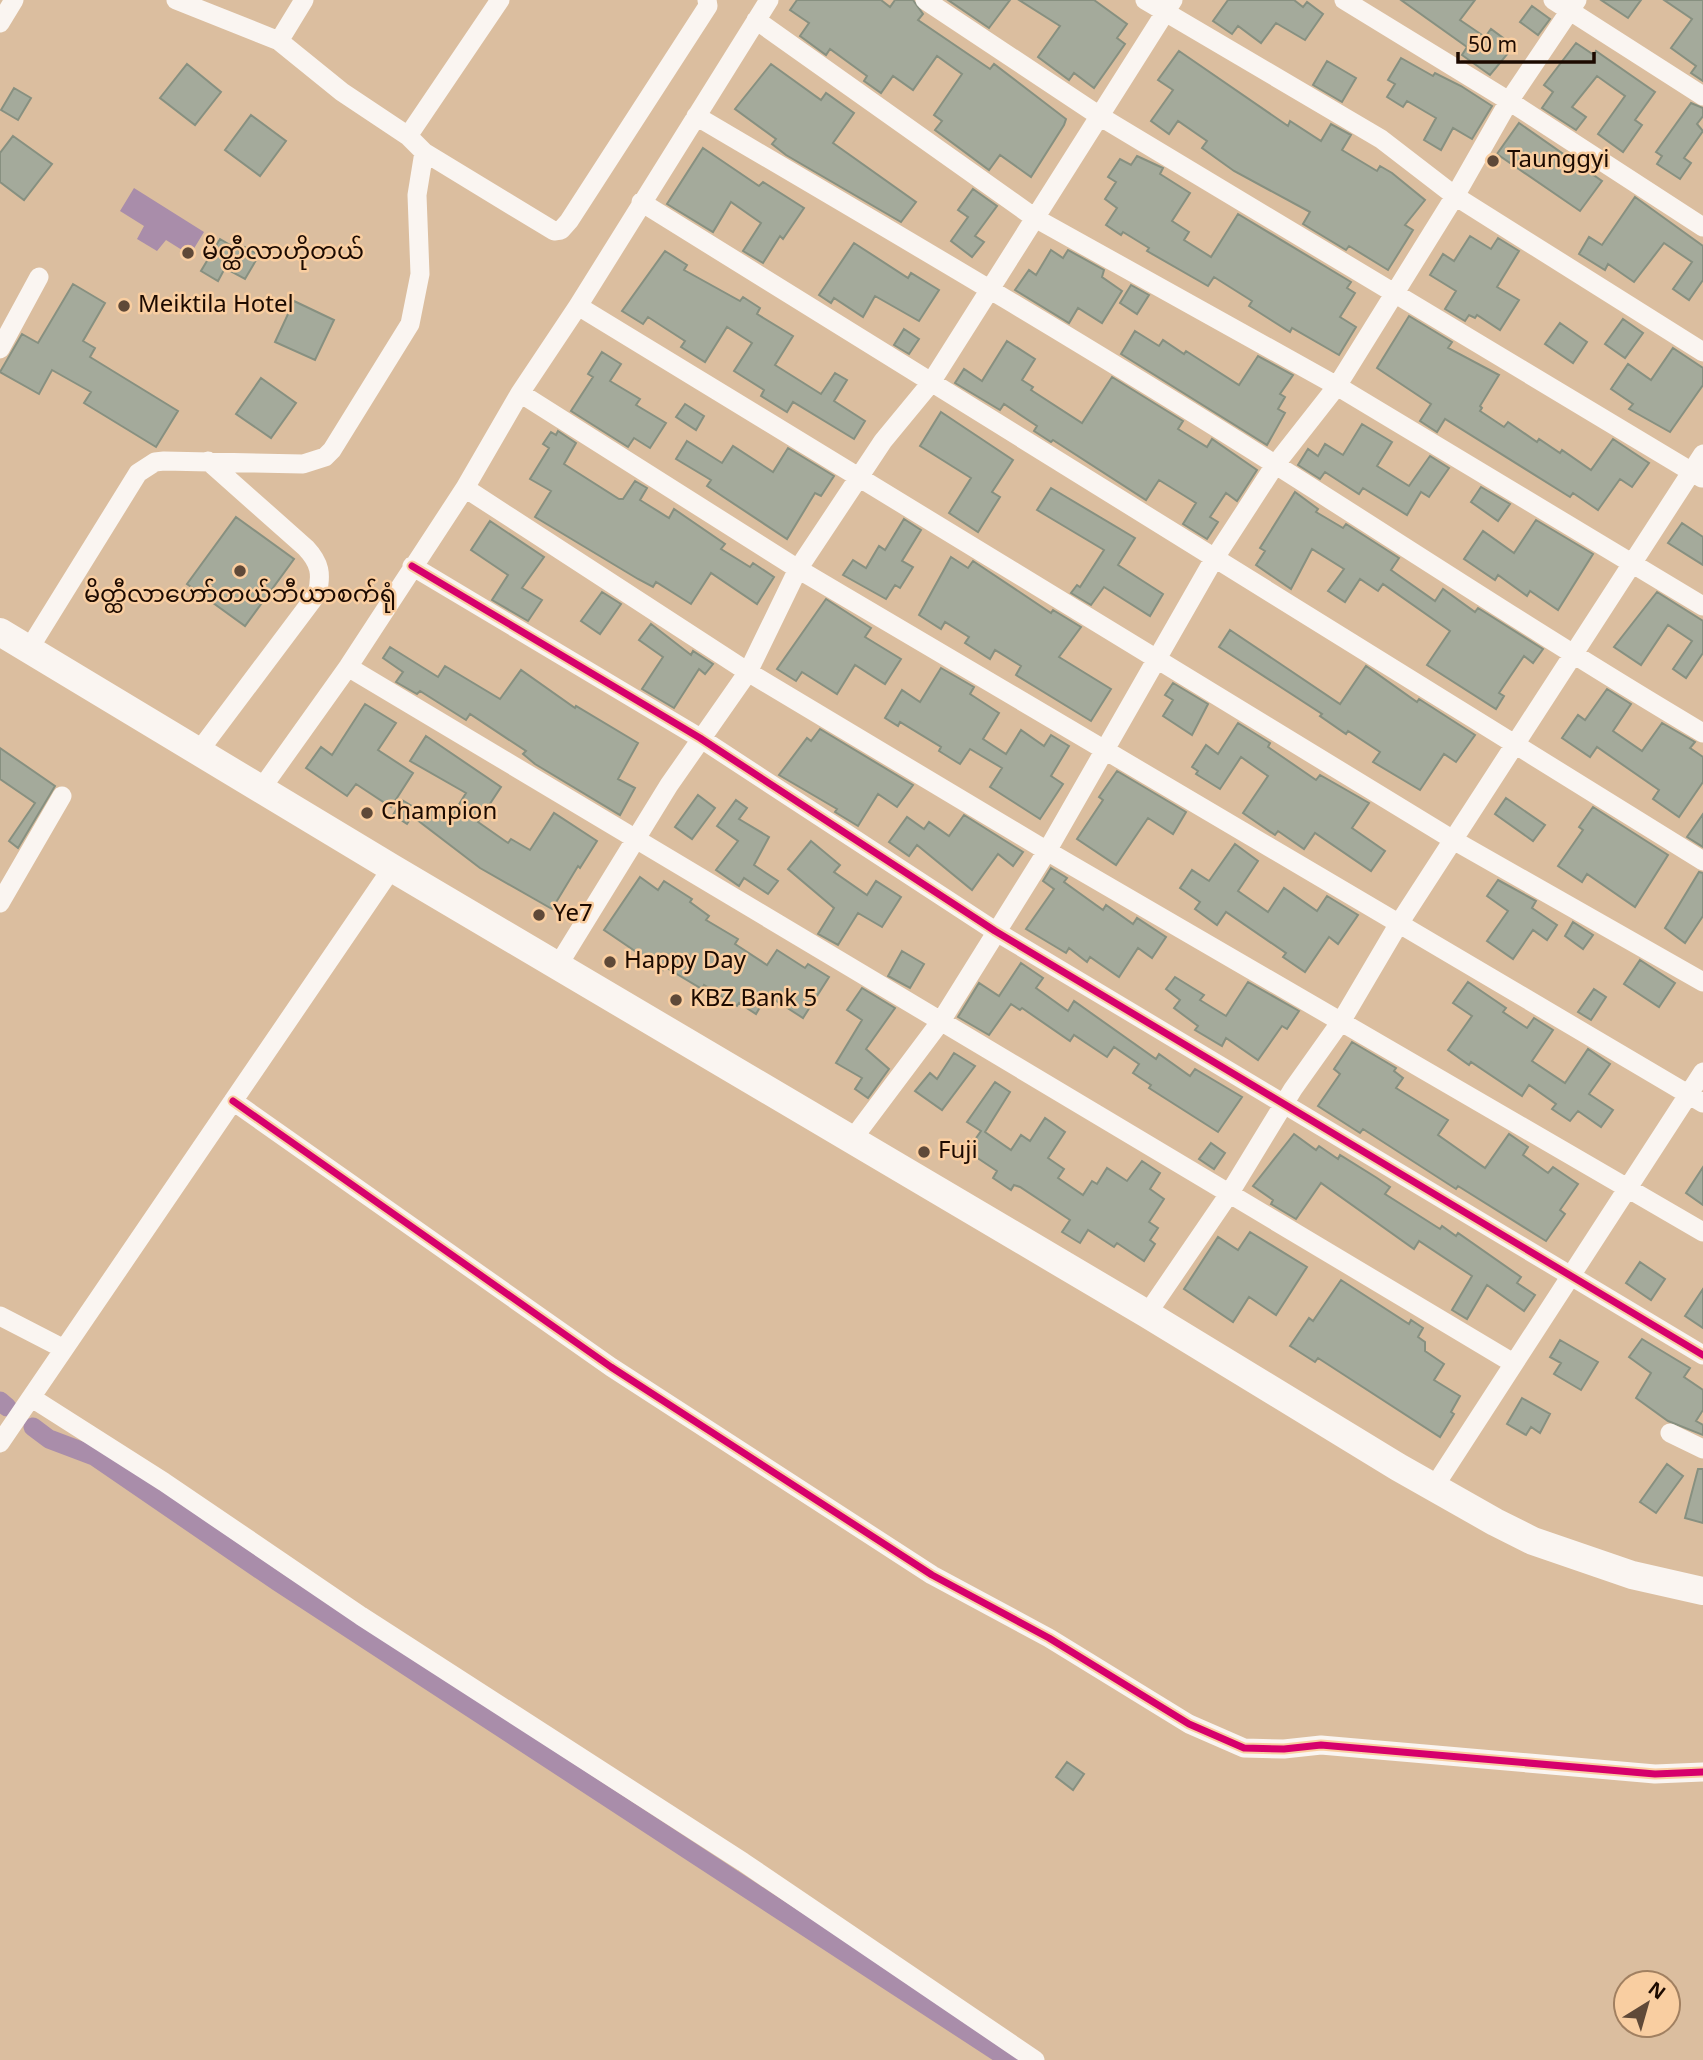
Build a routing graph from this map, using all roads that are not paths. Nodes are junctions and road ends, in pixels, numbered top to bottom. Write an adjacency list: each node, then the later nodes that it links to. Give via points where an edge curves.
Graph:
1 (14, 0): 13 (street)
2 (176, 0): 14 (street)
3 (304, 0): 14 (street)
4 (500, 0): 19 (street)
5 (707, 0): 20 (street, via 708,6 561,230 554,231)
6 (769, 0): 12 (street)
7 (925, 0): 18 (street)
8 (1145, 0): 11 (street)
9 (1344, 0): 16 (street)
10 (1567, 3): 15 (street); 16 (street)
11 (1169, 6): 18 (street); 21 (street, via 1381,139)
12 (756, 20): 17 (street); 23 (street)
13 (0, 23)
14 (279, 41): 19 (street, via 342,92)
15 (1703, 96)
16 (1509, 101): 21 (street); 24 (street)
17 (696, 116): 22 (street); 26 (street)
18 (1101, 117): 23 (street); 27 (street)
19 (408, 136): 20 (street)
20 (424, 152): 35 (street, via 417,195 420,274 410,324 332,450 303,464)
21 (1455, 196): 27 (street); 30 (street)
22 (641, 202): 28 (street); 31 (street)
23 (1035, 218): 26 (street); 32 (street)
24 (1703, 227)
25 (39, 277): 29 (street)
26 (990, 289): 31 (street); 36 (street)
27 (1395, 292): 32 (street); 37 (street)
28 (578, 306): 33 (street); 38 (street)
29 (0, 348)
30 (1703, 352)
31 (930, 384): 38 (street); 40 (street)
32 (1337, 386): 36 (street); 41 (street)
33 (520, 393): 39 (street); 43 (street)
34 (1703, 454): 37 (street)
35 (208, 461): 46 (street, via 155,462 138,473); 55 (street, via 306,548 317,560 321,577 317,594)
36 (1275, 465): 40 (street); 47 (street)
37 (1697, 475): 41 (street)
38 (857, 478): 43 (street); 48 (street)
39 (466, 488): 42 (street); 50 (street)
40 (1214, 559): 48 (street); 53 (street)
41 (1630, 565): 44 (street); 47 (street)
42 (412, 566): 49 (street); 52 (street)
43 (798, 569): 50 (street); 54 (street)
44 (1703, 606)
45 (0, 632): 46 (highway)
46 (29, 649): 55 (highway)
47 (1572, 655): 51 (street); 53 (street)
48 (1157, 658): 54 (street); 59 (street)
49 (348, 667): 56 (street); 58 (street)
50 (748, 671): 52 (street); 60 (street)
51 (1703, 733)
52 (699, 738): 58 (street); 65 (street)
53 (1514, 745): 59 (street); 61 (street)
54 (1106, 750): 60 (street); 64 (street)
55 (199, 751): 56 (highway)
56 (261, 789): 62 (highway)
57 (62, 796): 63 (street)
58 (637, 840): 66 (street); 69 (street)
59 (1455, 841): 64 (street); 67 (street)
60 (1047, 851): 65 (street); 68 (street)
61 (1703, 861)
62 (392, 868): 66 (highway); 72 (street)
63 (0, 903)
64 (1398, 925): 68 (street); 71 (street)
65 (995, 931): 69 (street); 73 (street)
66 (558, 967): 74 (highway)
67 (1703, 982)
68 (1342, 1020): 73 (street); 75 (street)
69 (941, 1021): 74 (street); 76 (street)
70 (1703, 1072): 71 (street)
71 (1696, 1099): 75 (street)
72 (233, 1101): 81 (street); 90 (street, via 611,1367 932,1575 1049,1638 1189,1724 1244,1748 1321,1745 1655,1774)
73 (1283, 1104): 76 (street); 78 (street)
74 (851, 1141): 79 (highway)
75 (1629, 1187): 77 (street); 78 (street)
76 (1229, 1194): 79 (street); 83 (street)
77 (1703, 1232)
78 (1573, 1275): 82 (street); 83 (street)
79 (1147, 1314): 88 (highway)
80 (0, 1316): 81 (street)
81 (64, 1349): 84 (street)
82 (1703, 1355)
83 (1513, 1363): 88 (street)
84 (32, 1398): 86 (street); 91 (street, via 743,1862)
85 (1670, 1433): 87 (street)
86 (0, 1443)
87 (1703, 1449)
88 (1434, 1487): 89 (highway, via 1533,1541 1632,1575)
89 (1703, 1591)
90 (1703, 1772)
91 (1035, 2060)

